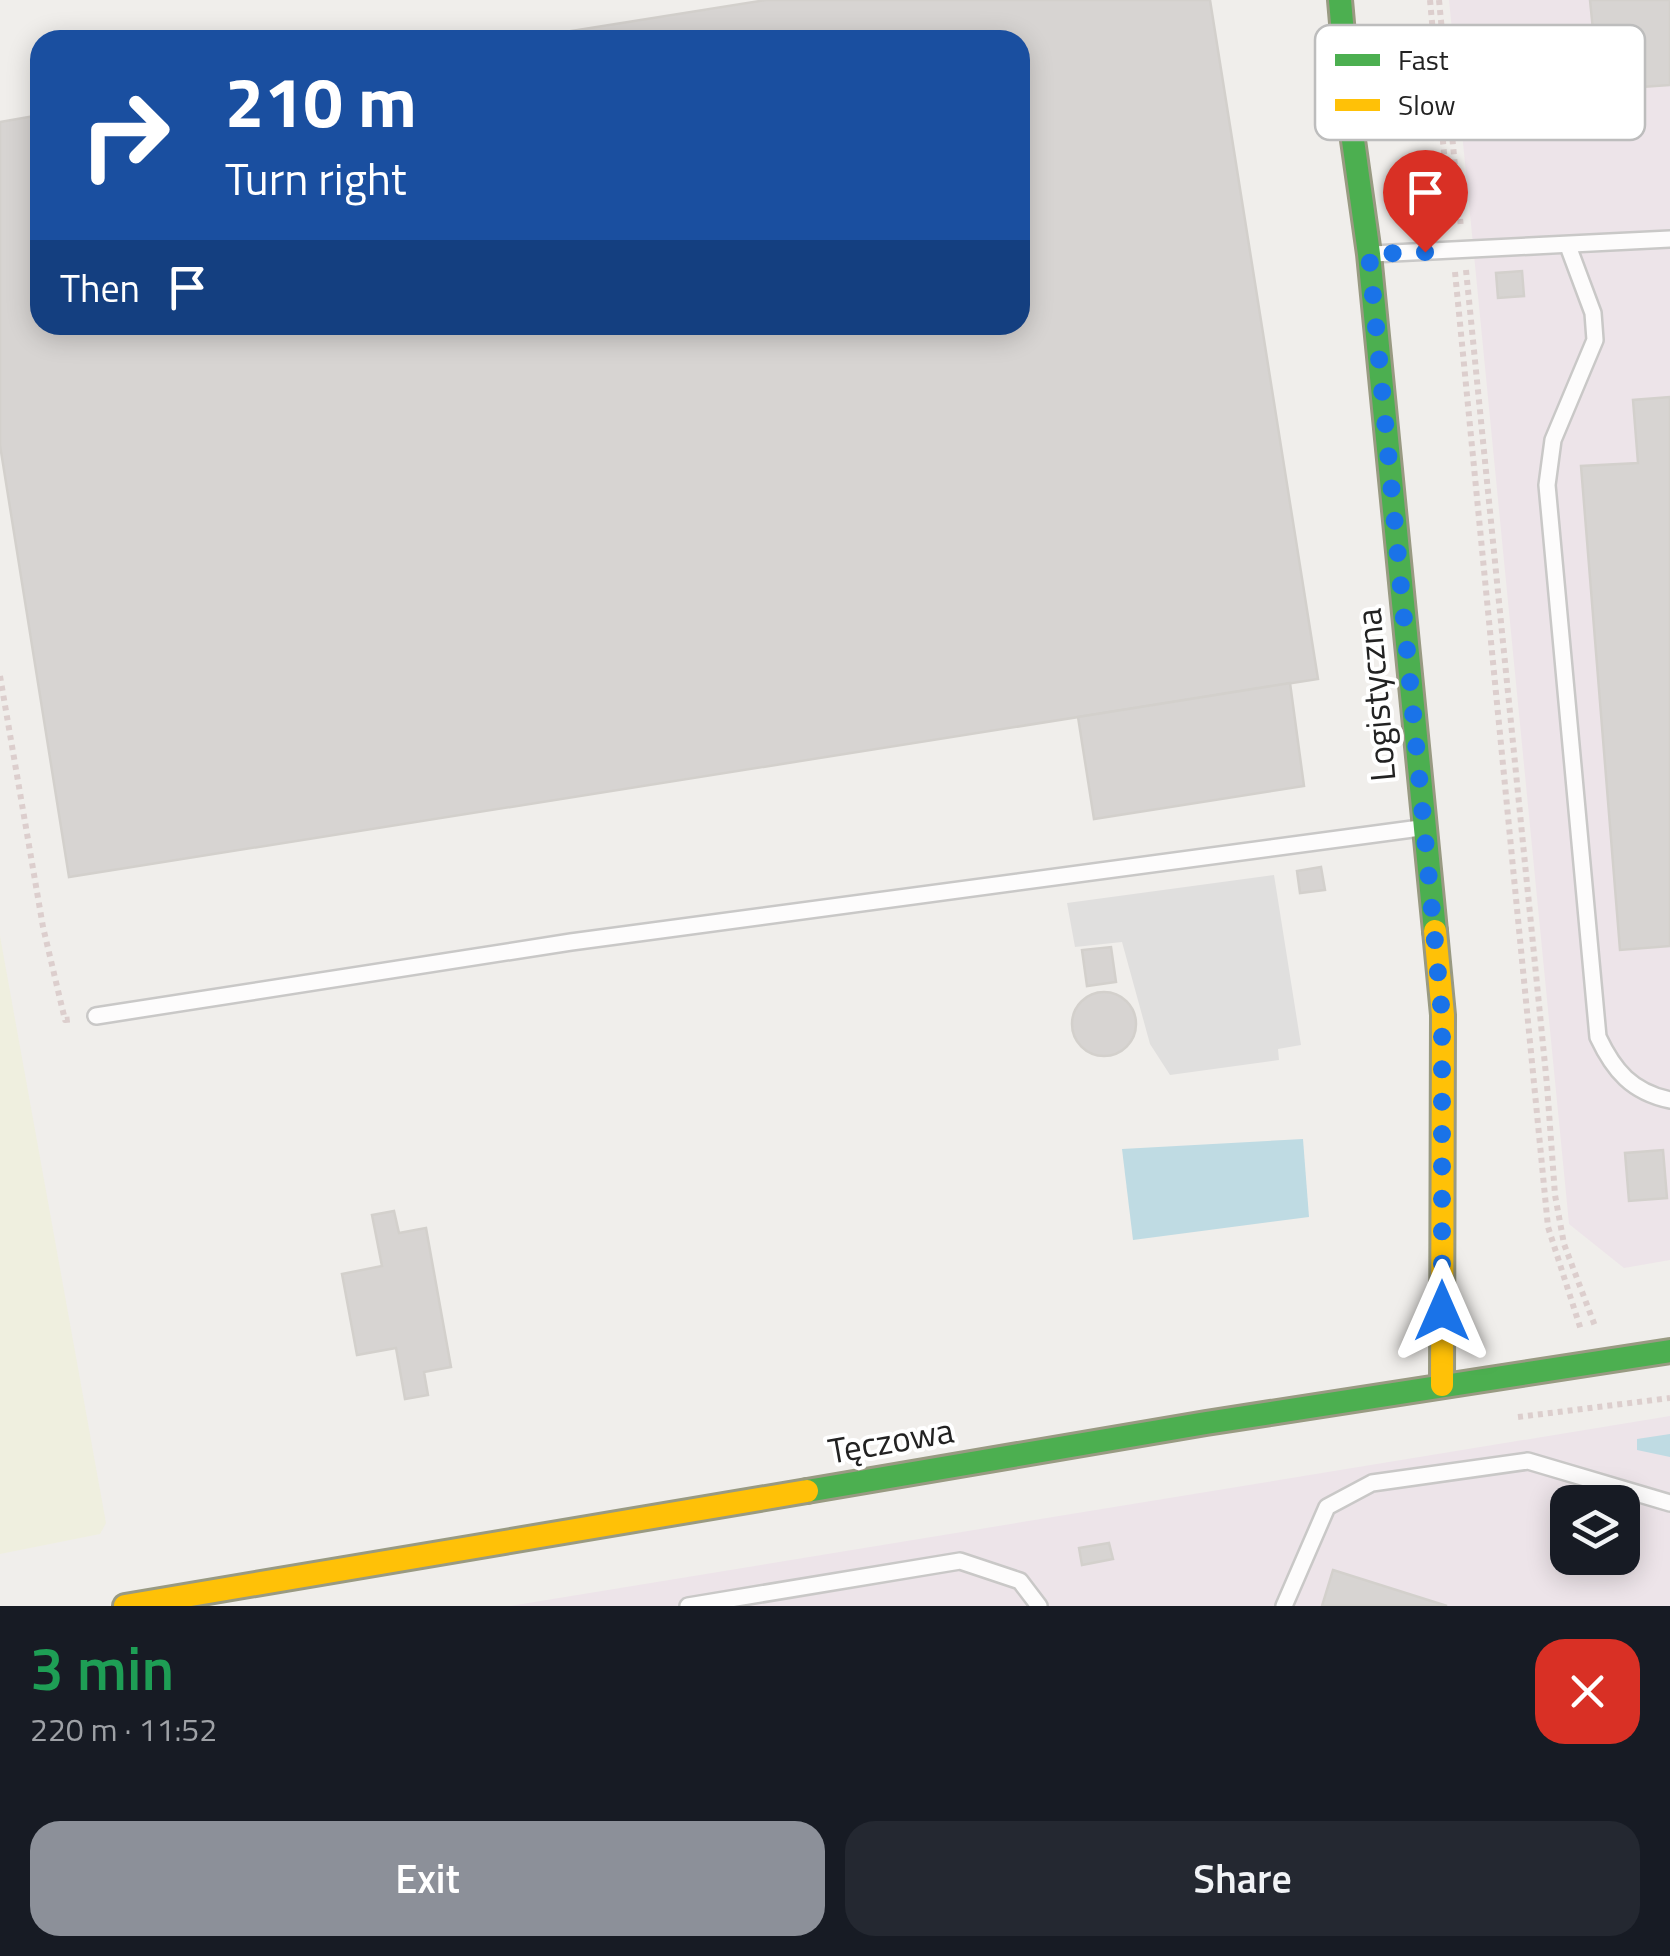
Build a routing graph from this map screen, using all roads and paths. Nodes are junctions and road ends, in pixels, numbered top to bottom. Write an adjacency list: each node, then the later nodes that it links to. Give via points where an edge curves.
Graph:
1 (1340, 0): 4 (street, Logistyczna)
2 (1430, 0): 5 (path)
3 (1439, 0): 6 (path)
4 (1342, 25)
5 (1433, 25)
6 (1441, 25)
7 (1353, 140): 13 (street, Logistyczna)
8 (1446, 140): 12 (path)
9 (1450, 140): 12 (path)
10 (1670, 239): 11 (lane)
11 (1568, 246): 12 (lane); 17 (lane, via 1594,313 1595,340 1554,440 1547,486 1598,1037 1628,1083)
12 (1458, 250): 13 (lane); 18 (path, via 1555,1195 1564,1244); 19 (path, via 1548,1226)
13 (1369, 254): 15 (street, Logistyczna)
14 (0, 676): 16 (path, via 65,1020)
15 (1424, 828): 16 (lane, via 571,942); 21 (street, Logistyczna, via 1442,1015)
16 (96, 1016)
17 (1670, 1100)
18 (1597, 1332)
19 (1585, 1344)
20 (1670, 1351): 21 (street, Tęczowa)
21 (1442, 1385): 25 (street, Tęczowa)
22 (1670, 1398): 23 (path)
23 (1595, 1410)
24 (1670, 1503): 28 (lane, via 1528,1461 1372,1483 1326,1506)
25 (124, 1606)
26 (688, 1606): 27 (lane, via 960,1561 1020,1581)
27 (1039, 1606)
28 (1284, 1606)

